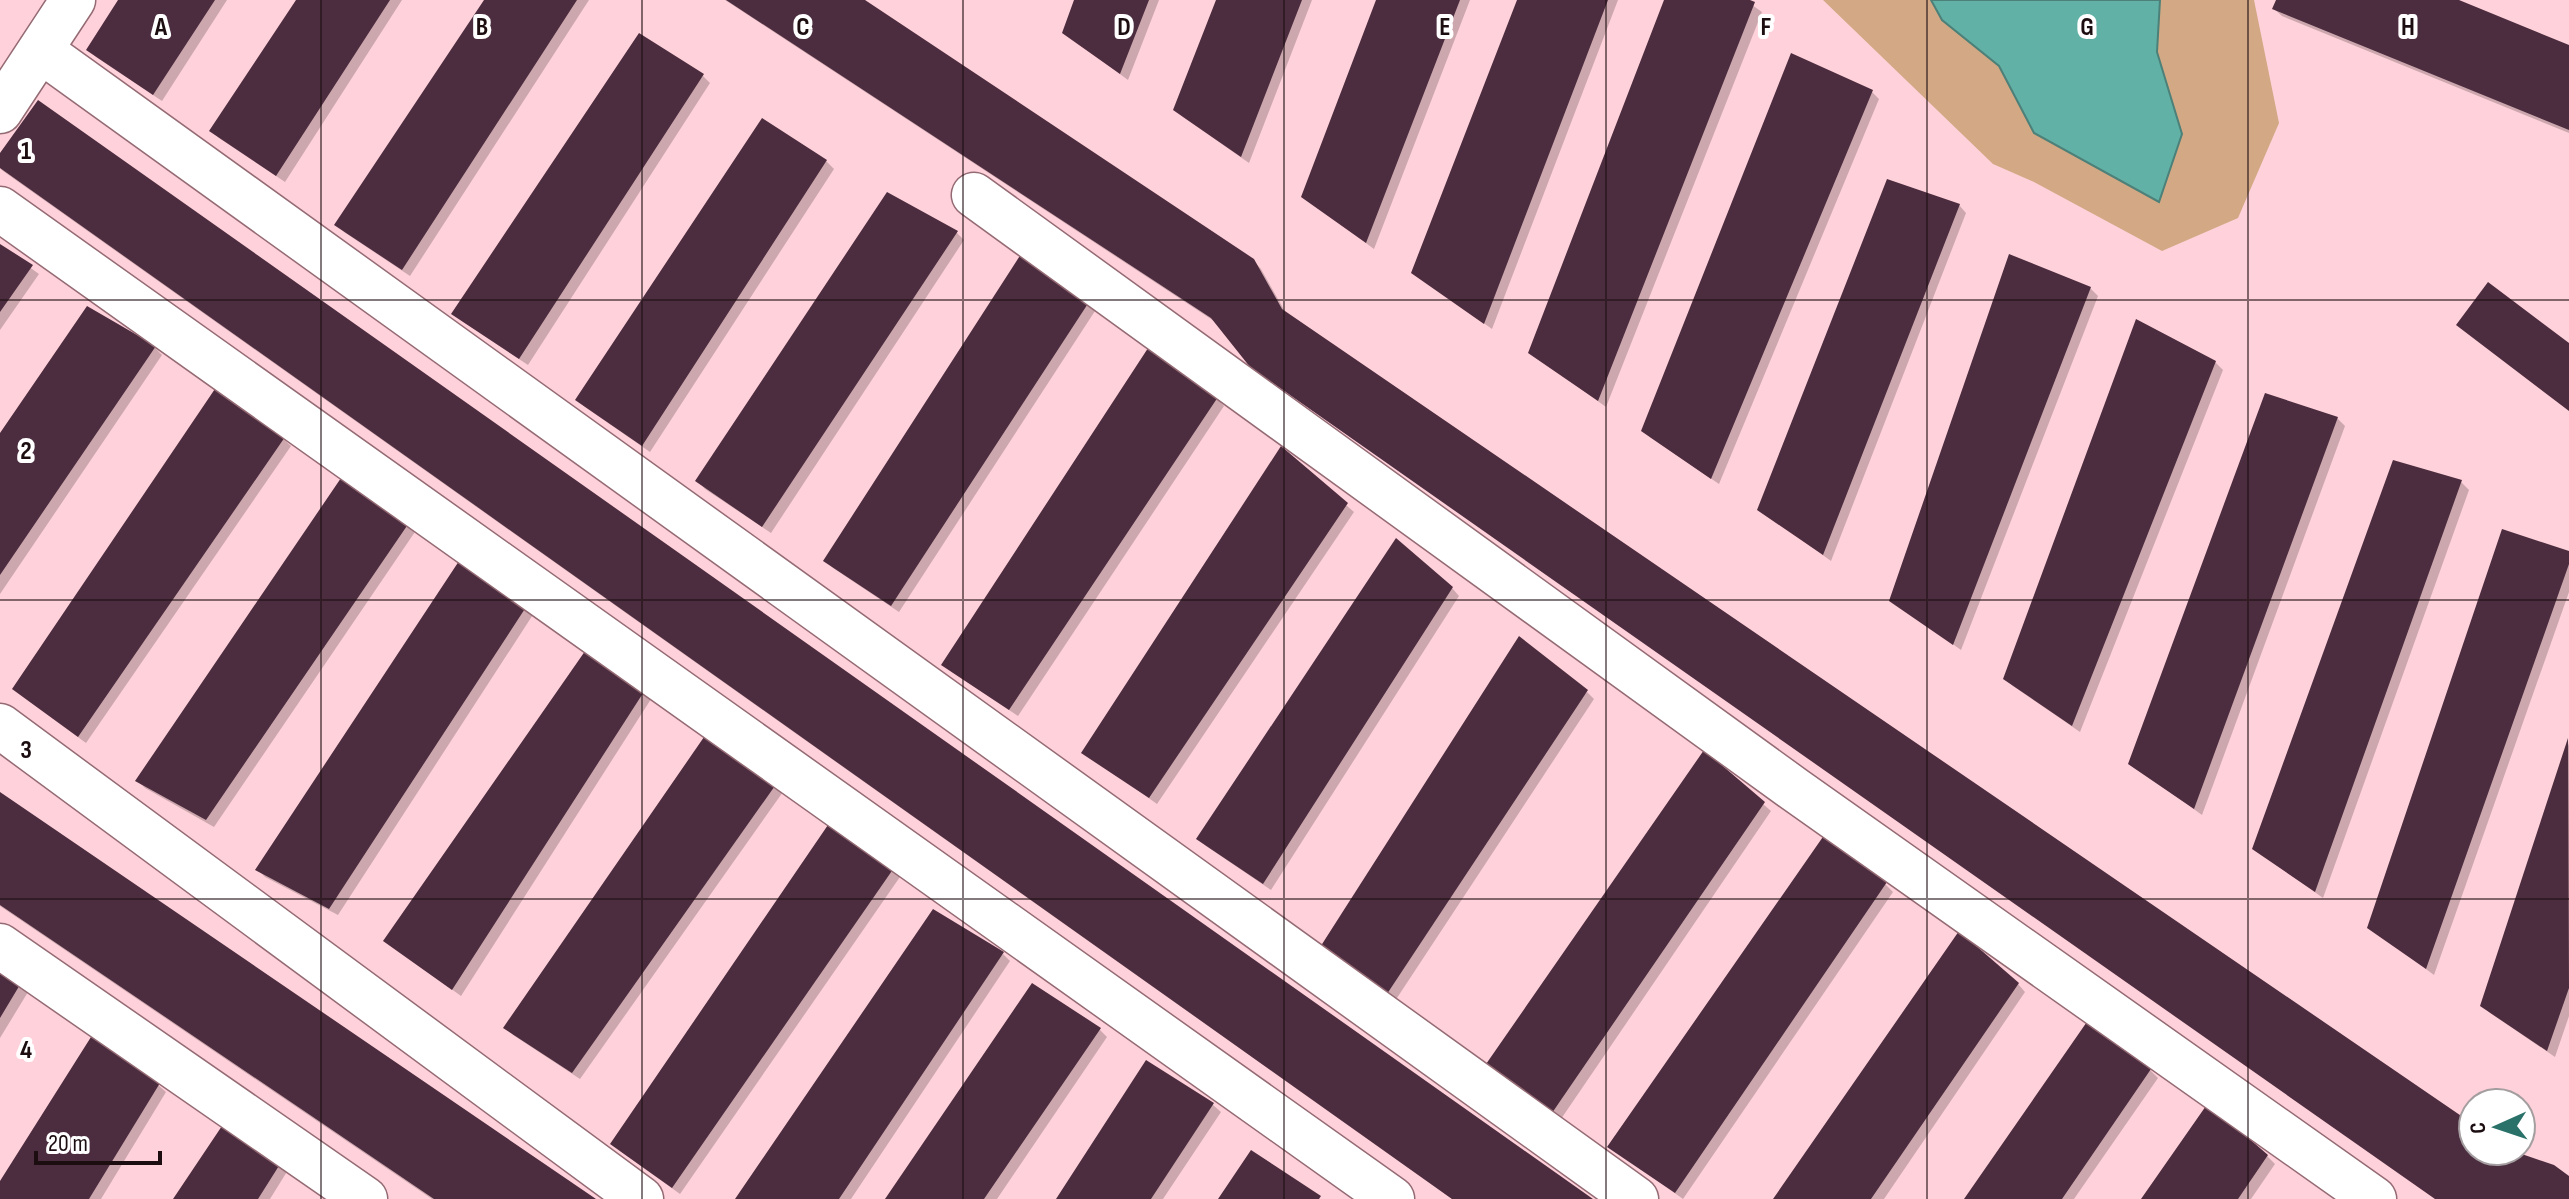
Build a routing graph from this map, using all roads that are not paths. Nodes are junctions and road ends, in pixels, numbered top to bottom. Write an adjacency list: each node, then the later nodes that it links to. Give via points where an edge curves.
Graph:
1 (73, 0): 2 (lane)
2 (40, 50): 3 (lane); 11 (lane)
3 (0, 111)
4 (974, 195): 12 (lane, via 1794,789)
5 (0, 209): 10 (lane)
6 (0, 726): 9 (lane)
7 (0, 946): 8 (lane)
8 (365, 1199)
9 (641, 1199)
10 (1392, 1199)
11 (1636, 1199)
12 (2374, 1199)

